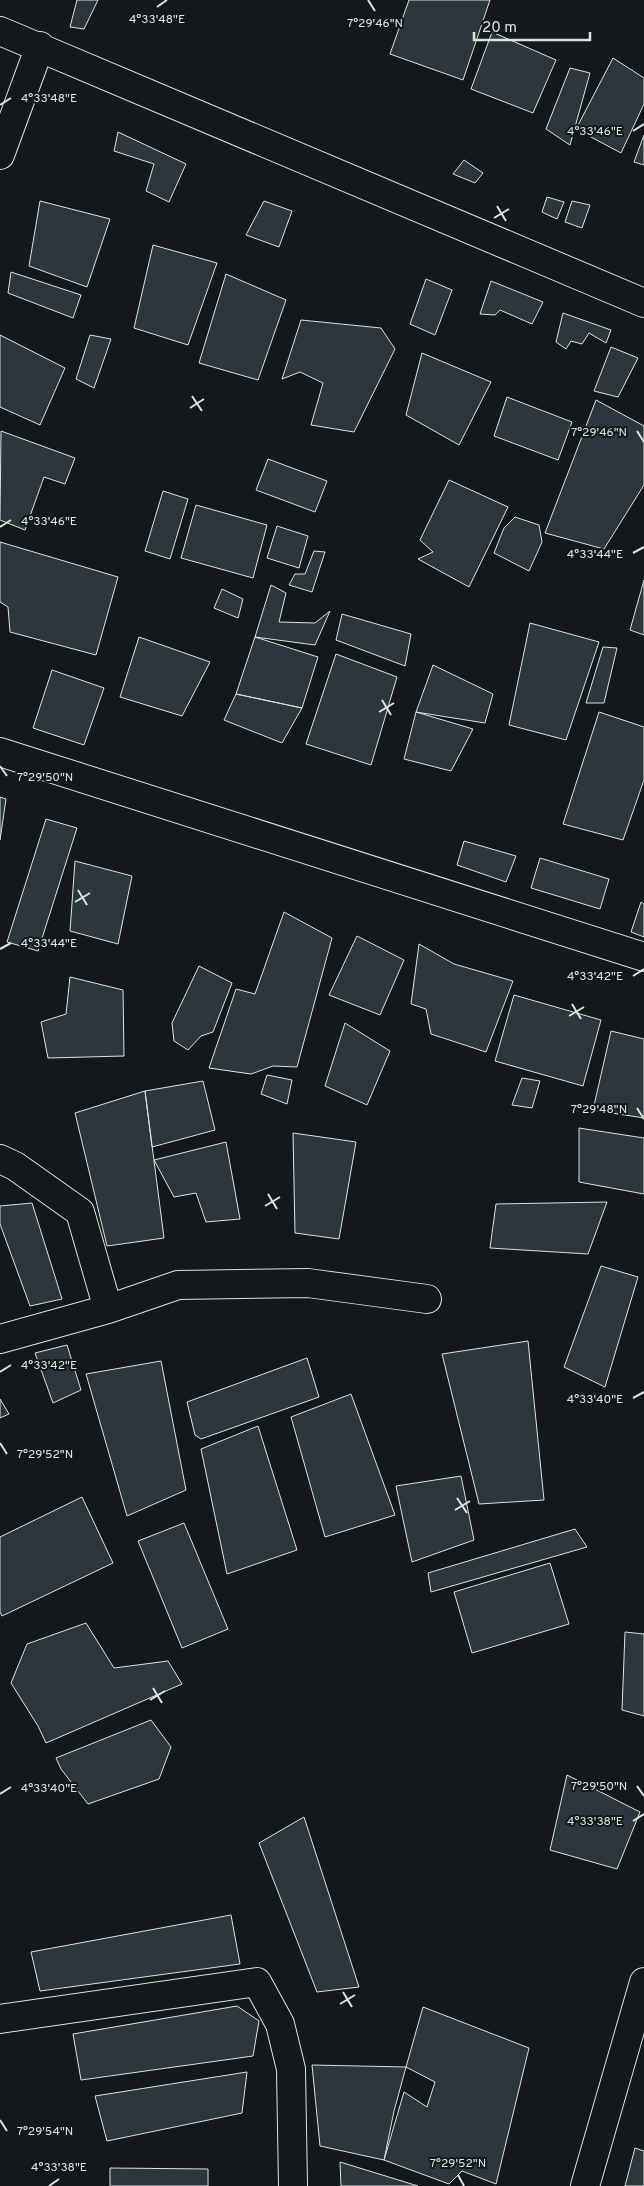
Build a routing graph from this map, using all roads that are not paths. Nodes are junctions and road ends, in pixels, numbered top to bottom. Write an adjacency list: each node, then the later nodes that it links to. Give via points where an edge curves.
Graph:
1 (0, 31): 2 (street)
2 (40, 46): 3 (street); 4 (street)
3 (0, 155)
4 (644, 303)
5 (0, 752): 6 (street)
6 (644, 957)
7 (0, 1159): 9 (street, via 80,1212)
8 (427, 1298): 9 (street, via 308,1283 178,1285)
9 (108, 1308): 10 (street)
10 (0, 1339)
11 (644, 1982): 14 (street)
12 (0, 2019): 13 (street, via 258,1982 280,2024 291,2069)
13 (294, 2186)
14 (585, 2186)

